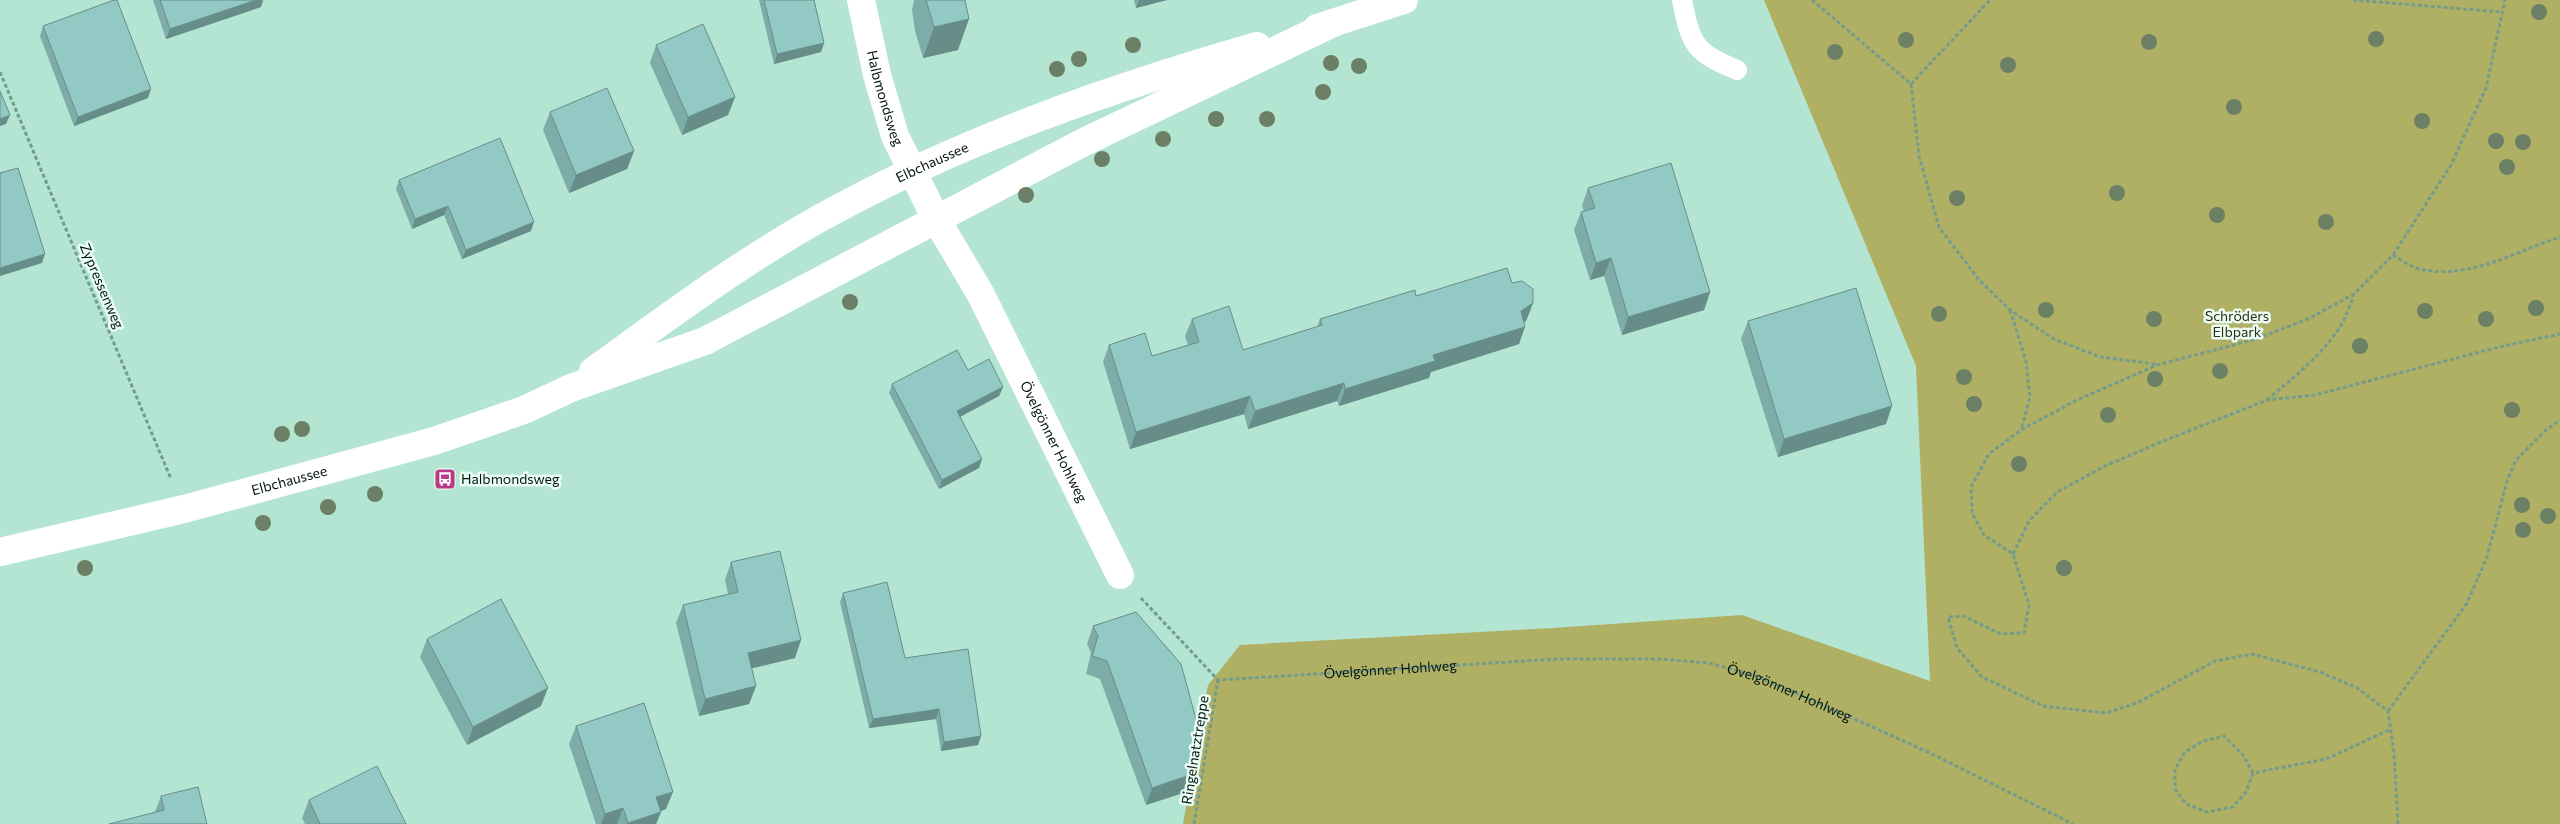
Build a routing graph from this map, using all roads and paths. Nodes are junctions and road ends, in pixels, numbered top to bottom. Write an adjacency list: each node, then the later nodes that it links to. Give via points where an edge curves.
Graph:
1 (861, 0): 13 (main road, Halbmondsweg, via 883,99)
2 (1404, 0): 9 (main road, Elbchaussee)
3 (1682, 0): 10 (lane, via 1687,29 1694,44 1709,58)
4 (1812, 0): 12 (path)
5 (1990, 0): 12 (path)
6 (2353, 0): 8 (path)
7 (2505, 0): 8 (path)
8 (2502, 12): 16 (path, via 2486,88 2451,165)
9 (1334, 24): 13 (main road, Elbchaussee, via 1101,94 1008,129); 14 (main road, Elbchaussee, via 1082,143)
10 (1737, 70)
11 (0, 72): 25 (path, Zypressenweg)
12 (1912, 84): 18 (path, via 1919,156 1939,227 1979,280)
13 (911, 172): 14 (main road, Halbmondsweg); 21 (main road, Elbchaussee, via 771,246)
14 (936, 219): 21 (main road, Elbchaussee, via 705,341); 28 (main road, Övelgönner Hohlweg, via 980,293)
15 (2560, 237): 16 (path, via 2500,261 2458,272 2419,269)
16 (2393, 255): 17 (path)
17 (2354, 294): 20 (path, via 2308,319 2253,340); 22 (path, via 2342,325 2330,342)
18 (2010, 310): 20 (path, via 2054,339 2093,354); 24 (path, via 2026,361 2030,397)
19 (2560, 334): 22 (path, via 2315,395)
20 (2157, 364): 24 (path, via 2077,400)
21 (571, 388): 25 (main road, Elbchaussee, via 524,410 434,441)
22 (2267, 400): 27 (path, via 2107,465 2056,492 2029,521)
23 (2560, 420): 30 (path, via 2516,460 2507,481 2487,557 2467,603)
24 (2021, 430): 27 (path, via 1989,454 1971,487 1972,513 1984,535)
25 (184, 509): 26 (main road, Elbchaussee)
26 (0, 552)
27 (2013, 554): 30 (path, via 2029,605 2024,633 2001,634 1963,616 1948,617 1957,648 1982,678 2043,706 2106,713 2137,703 2215,661 2252,654 2320,672 2357,688)
28 (1120, 575): 29 (path)
29 (1218, 680): 33 (path, Ringelnatztreppe); 34 (path, Övelgönner Hohlweg, via 1556,660 1661,659 1709,663 1756,676 1839,712)
30 (2388, 711): 31 (path)
31 (2391, 729): 32 (path, via 2326,759); 35 (path)
32 (2253, 773): 32 (path, via 2243,755 2224,736 2203,741 2185,752 2174,769 2175,790 2186,804 2206,812 2215,811 2233,807 2246,792)
33 (1194, 824)
34 (2073, 824)
35 (2398, 824)

